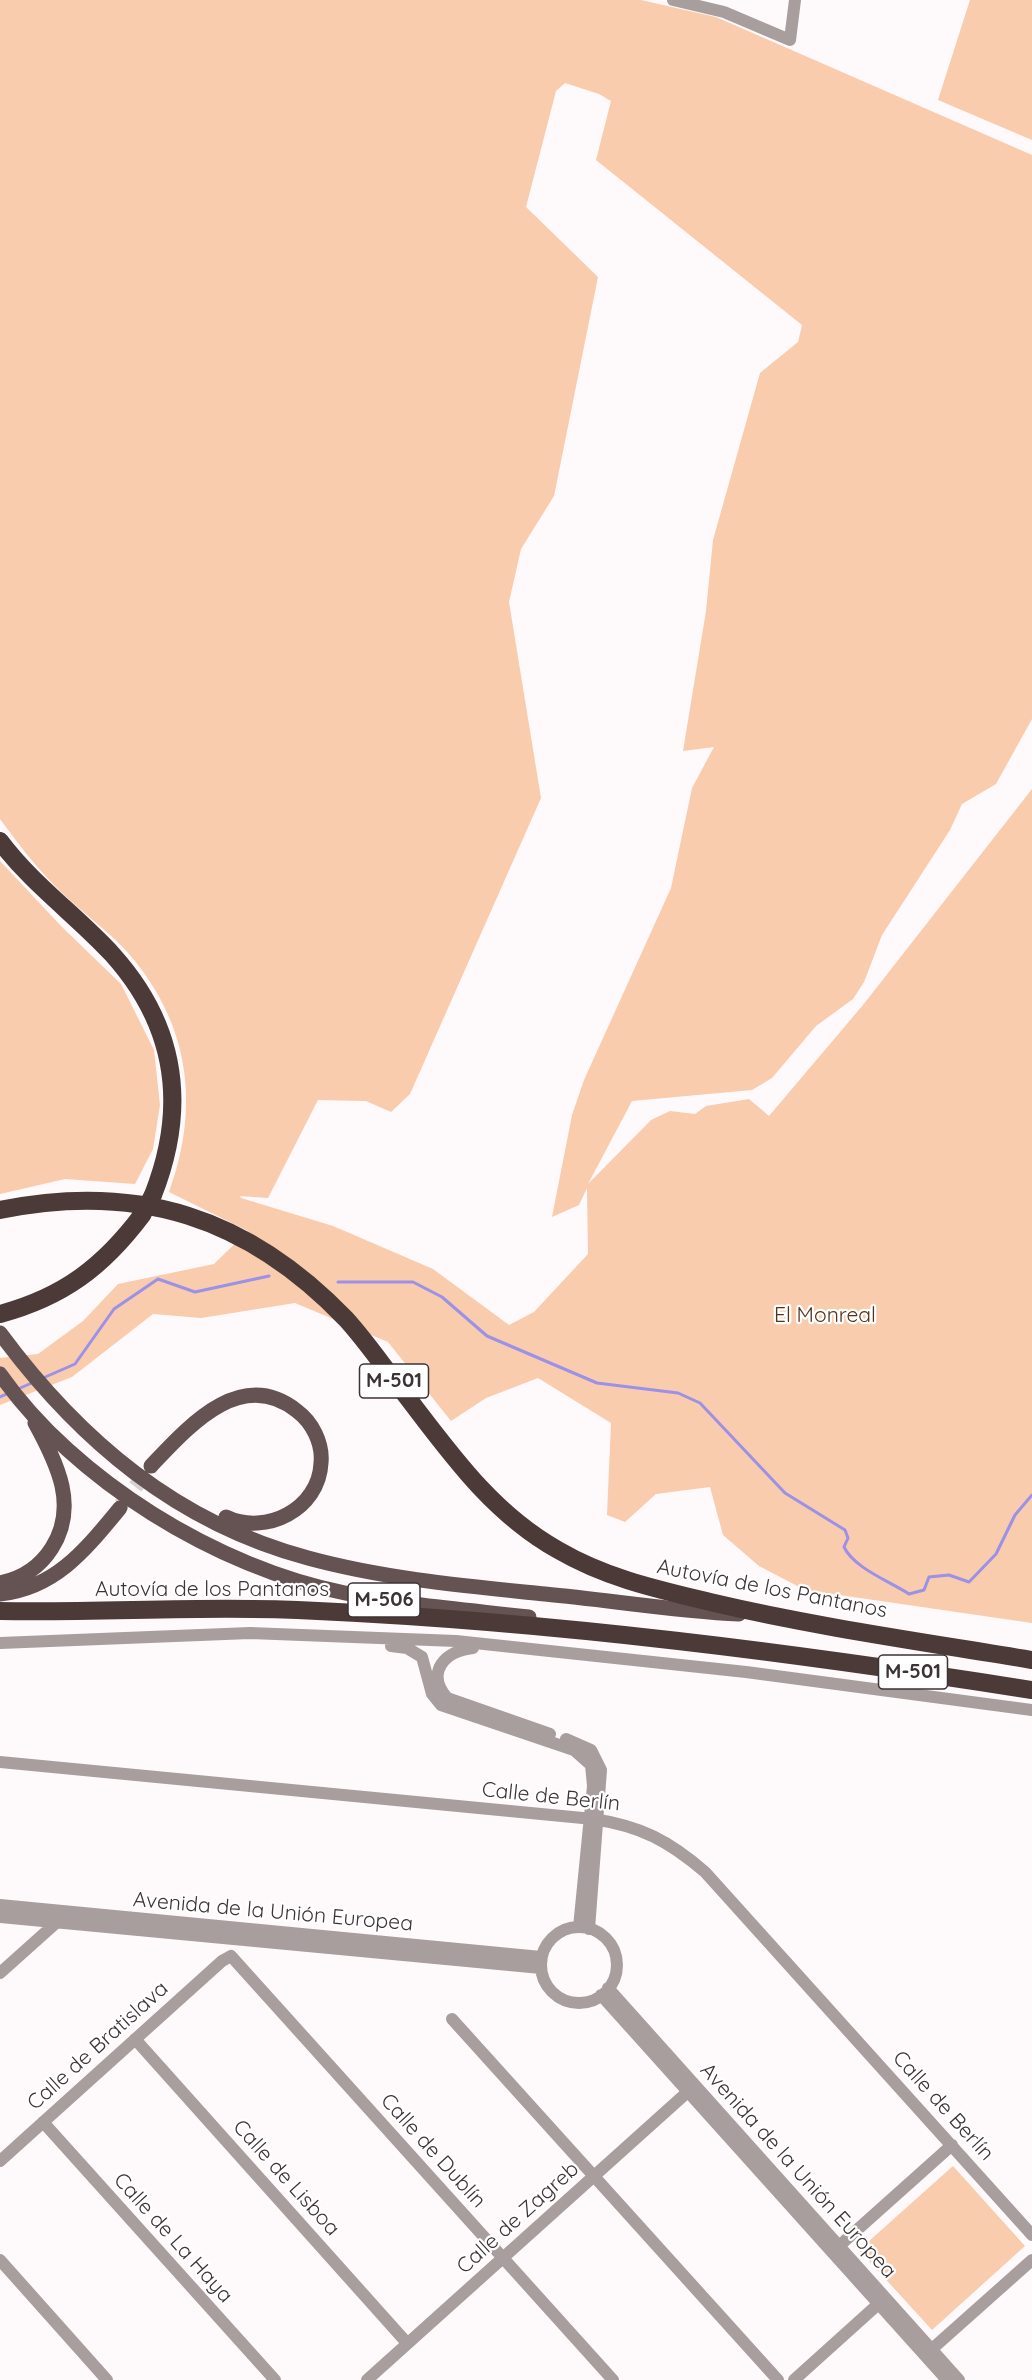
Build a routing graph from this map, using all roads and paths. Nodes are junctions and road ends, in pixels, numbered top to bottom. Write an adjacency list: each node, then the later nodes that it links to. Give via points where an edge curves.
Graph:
1 (673, 0): 2 (street, via 724,12 790,40)
2 (795, 0)
3 (0, 841): 5 (highway, bridge, via 137,984 161,1032 170,1062 173,1094 168,1153 142,1215 109,1255 85,1276 36,1304)
4 (0, 1210): 15 (highway, Autovía de los Pantanos / M-501, via 71,1199 132,1202 174,1210 253,1243 310,1285 347,1321 450,1455 493,1502 556,1550 632,1584)
5 (0, 1314)
6 (0, 1333): 10 (main road, M-506, via 50,1397 107,1453)
7 (1, 1376): 8 (main road, M-506)
8 (26, 1407): 12 (main road, via 55,1461 63,1488 64,1513 54,1547 44,1561 27,1573); 19 (main road, M-506, via 78,1458 136,1503 198,1540 287,1576 343,1593 391,1601 713,1640)
9 (152, 1466): 10 (main road, via 190,1425 218,1405 240,1397 264,1395 289,1405 308,1419 318,1440 321,1462 316,1482 304,1502 286,1517 262,1524 239,1523 196,1503)
10 (170, 1498): 15 (main road, M-506, via 246,1537 307,1558 381,1575)
11 (120, 1508): 13 (main road, via 56,1575 42,1584)
12 (0, 1583)
13 (0, 1594)
14 (0, 1611): 19 (highway, Autovía de los Pantanos / M-501, via 326,1611 527,1626)
15 (769, 1616): 20 (highway, Autovía de los Pantanos / M-501)
16 (312, 1636): 17 (street, via 250,1633); 18 (street); 24 (street, via 413,1651 422,1657 432,1694 441,1705 580,1754 592,1770)
17 (0, 1643)
18 (530, 1647): 22 (street); 24 (street, via 476,1648 451,1654 440,1667 438,1683 456,1703 591,1750 601,1770)
19 (794, 1655): 21 (highway, Autovía de los Pantanos / M-501)
20 (1032, 1660)
21 (1032, 1690)
22 (1032, 1710)
23 (0, 1762): 24 (street, Calle de Berlín)
24 (593, 1819): 28 (street); 39 (street, Calle de Berlín, via 624,1824 653,1836 682,1852 705,1872)
25 (0, 1905): 32 (street, Avenida de la Unión Europea)
26 (0, 1917): 27 (street, Avenida de la Unión Europea)
27 (57, 1922): 29 (street, Avenida de la Unión Europea); 33 (street)
28 (584, 1928): 32 (street, via 559,1932 550,1940); 34 (street, via 606,1938 613,1948 616,1973)
29 (218, 1938): 30 (street, Avenida de la Unión Europea); 31 (street, Calle de Dublín)
30 (240, 1941): 31 (street, Calle de Bratislava); 32 (street, Avenida de la Unión Europea)
31 (226, 1958): 36 (street, Calle de Bratislava); 44 (street, Calle de Dublín)
32 (541, 1962): 34 (street, via 547,1986 567,2001 591,2001)
33 (0, 1973)
34 (604, 1992): 37 (street, Avenida de la Unión Europea)
35 (452, 2019): 41 (street)
36 (135, 2039): 38 (street, Calle de Bratislava); 48 (street, Calle de Lisboa)
37 (691, 2089): 41 (street, Calle de Zagreb); 43 (street, Avenida de la Unión Europea); 47 (street, Avenida de la Unión Europea)
38 (43, 2122): 40 (street, Calle de Bratislava); 51 (street, Calle de La Haya)
39 (952, 2145): 42 (street, Calle de Berlín); 43 (street)
40 (0, 2161)
41 (594, 2177): 44 (street, Calle de Zagreb); 54 (street)
42 (1032, 2235)
43 (839, 2246): 47 (street, Avenida de la Unión Europea)
44 (503, 2258): 48 (street, Calle de Zagreb); 53 (street, Calle de Dublín)
45 (1032, 2259): 49 (street)
46 (0, 2260): 50 (street)
47 (882, 2301): 49 (street, Avenida de la Unión Europea); 55 (street); 56 (street, Avenida de la Unión Europea)
48 (407, 2343): 52 (street, Calle de Zagreb)
49 (932, 2349): 57 (street, Avenida de la Unión Europea)
50 (107, 2380)
51 (275, 2380)
52 (367, 2380)
53 (612, 2380)
54 (778, 2380)
55 (794, 2380)
56 (947, 2380)
57 (959, 2380)

